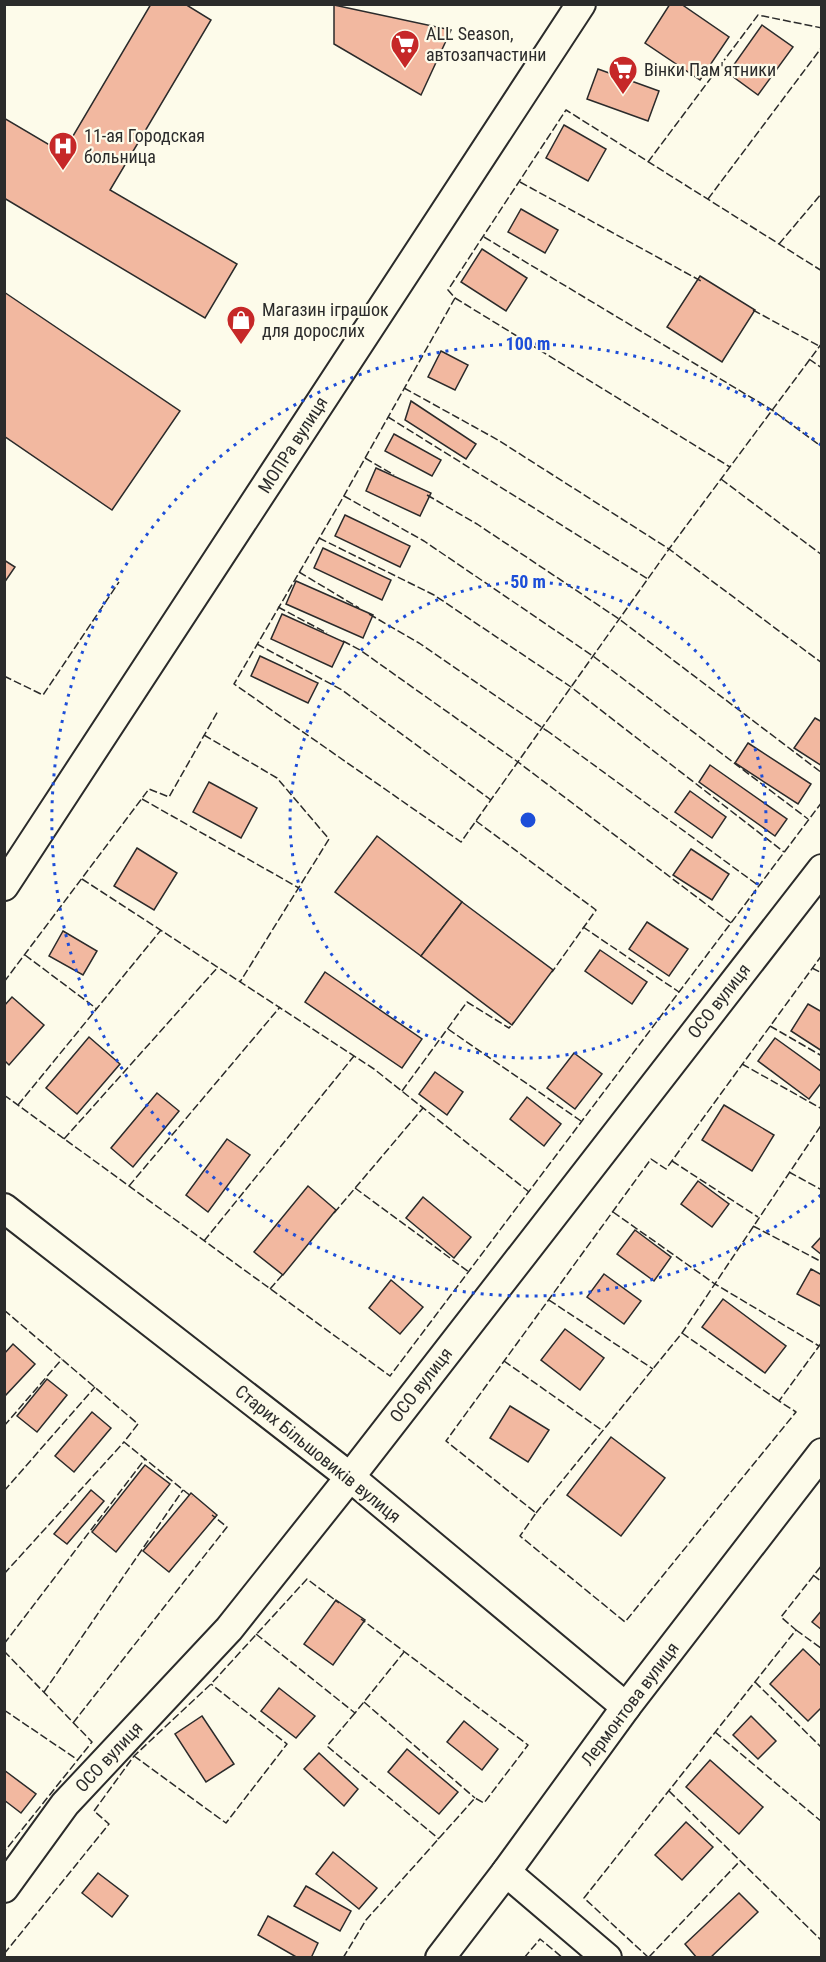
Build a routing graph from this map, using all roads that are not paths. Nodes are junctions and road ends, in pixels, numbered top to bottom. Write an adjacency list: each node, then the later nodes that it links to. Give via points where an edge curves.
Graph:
1 (581, 4): 3 (street, МОПРа вулиця)
2 (822, 869): 6 (street, ОСО вулиця)
3 (4, 886)
4 (4, 1208): 6 (street, Старих Більшовиків вулиця)
5 (822, 1453): 7 (street, Лермонтова вулиця)
6 (350, 1478): 7 (street, Старих Більшовиків вулиця); 9 (street, ОСО вулиця, via 229,1629 65,1804)
7 (626, 1707): 8 (street, Лермонтова вулиця)
8 (506, 1872): 10 (street, Лермонтова вулиця); 11 (street)
9 (4, 1888)
10 (440, 1958)
11 (607, 1958)

